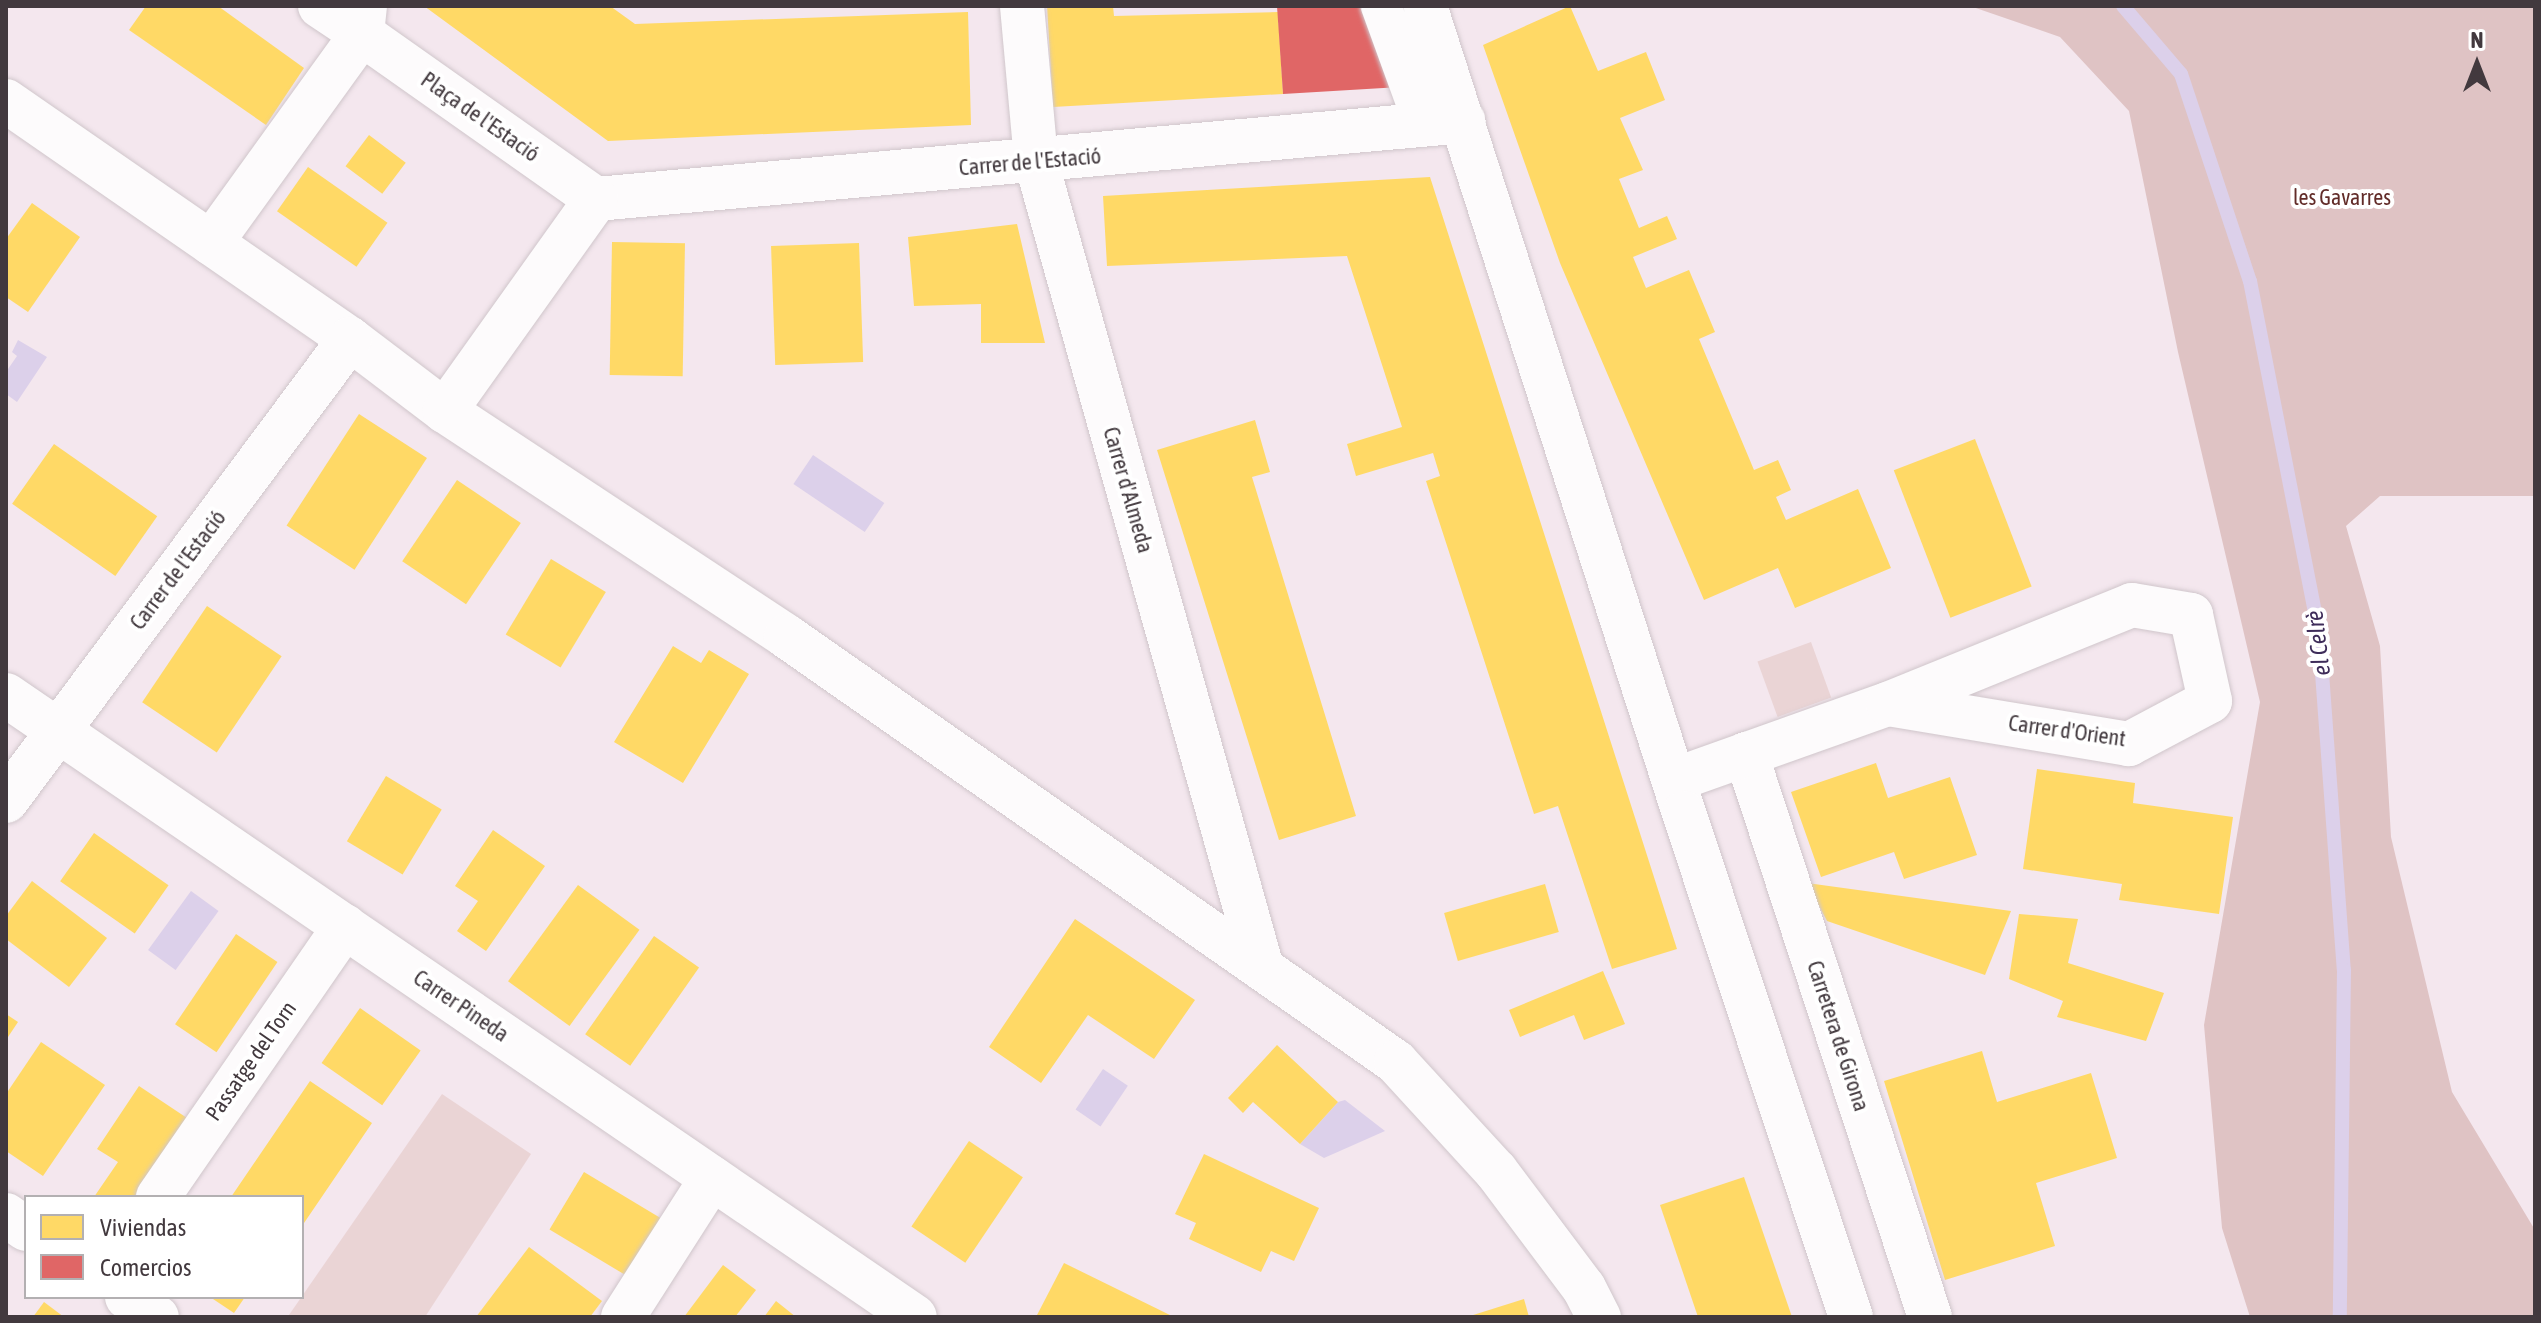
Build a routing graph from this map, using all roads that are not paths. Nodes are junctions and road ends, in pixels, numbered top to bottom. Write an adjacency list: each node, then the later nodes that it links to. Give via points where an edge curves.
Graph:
1 (320, 6): 5 (street, Plaça de l'Estació)
2 (1022, 6): 8 (street, Carrer d'Almeda)
3 (1381, 6): 7 (street)
4 (1425, 6): 7 (street)
5 (363, 20): 9 (street, Plaça de l'Estació); 10 (street)
6 (6, 101): 10 (street)
7 (1444, 123): 8 (street, Carrer de l'Estació); 17 (street)
8 (1036, 161): 9 (street, Carrer de l'Estació); 20 (street, Carrer d'Almeda)
9 (596, 199): 12 (street)
10 (211, 243): 11 (street)
11 (350, 339): 12 (street); 15 (street, Carrer de l'Estació)
12 (445, 411): 20 (street, via 786,636)
13 (6, 695): 15 (street, Carrer Pineda)
14 (1888, 704): 14 (street, Carrer d'Orient, via 2132,605 2191,615 2210,701 2129,744); 16 (street, Carrer d'Orient)
15 (58, 731): 18 (street, Carrer de l'Estació); 19 (street, Carrer Pineda)
16 (1746, 754): 17 (street, Carrer d'Orient); 31 (street, Carretera de Girona)
17 (1674, 780): 30 (street)
18 (6, 801)
19 (345, 926): 21 (street, Carrer Pineda); 22 (street, Passatge del Torn)
20 (1262, 968): 29 (street, via 1396,1062 1496,1171 1584,1288)
21 (712, 1178): 27 (street); 28 (street, Carrer Pineda)
22 (159, 1195)
23 (6, 1215): 24 (street)
24 (24, 1228)
25 (130, 1299): 26 (street)
26 (157, 1317)
27 (623, 1317)
28 (915, 1317)
29 (1599, 1317)
30 (1851, 1317)
31 (1930, 1317)

